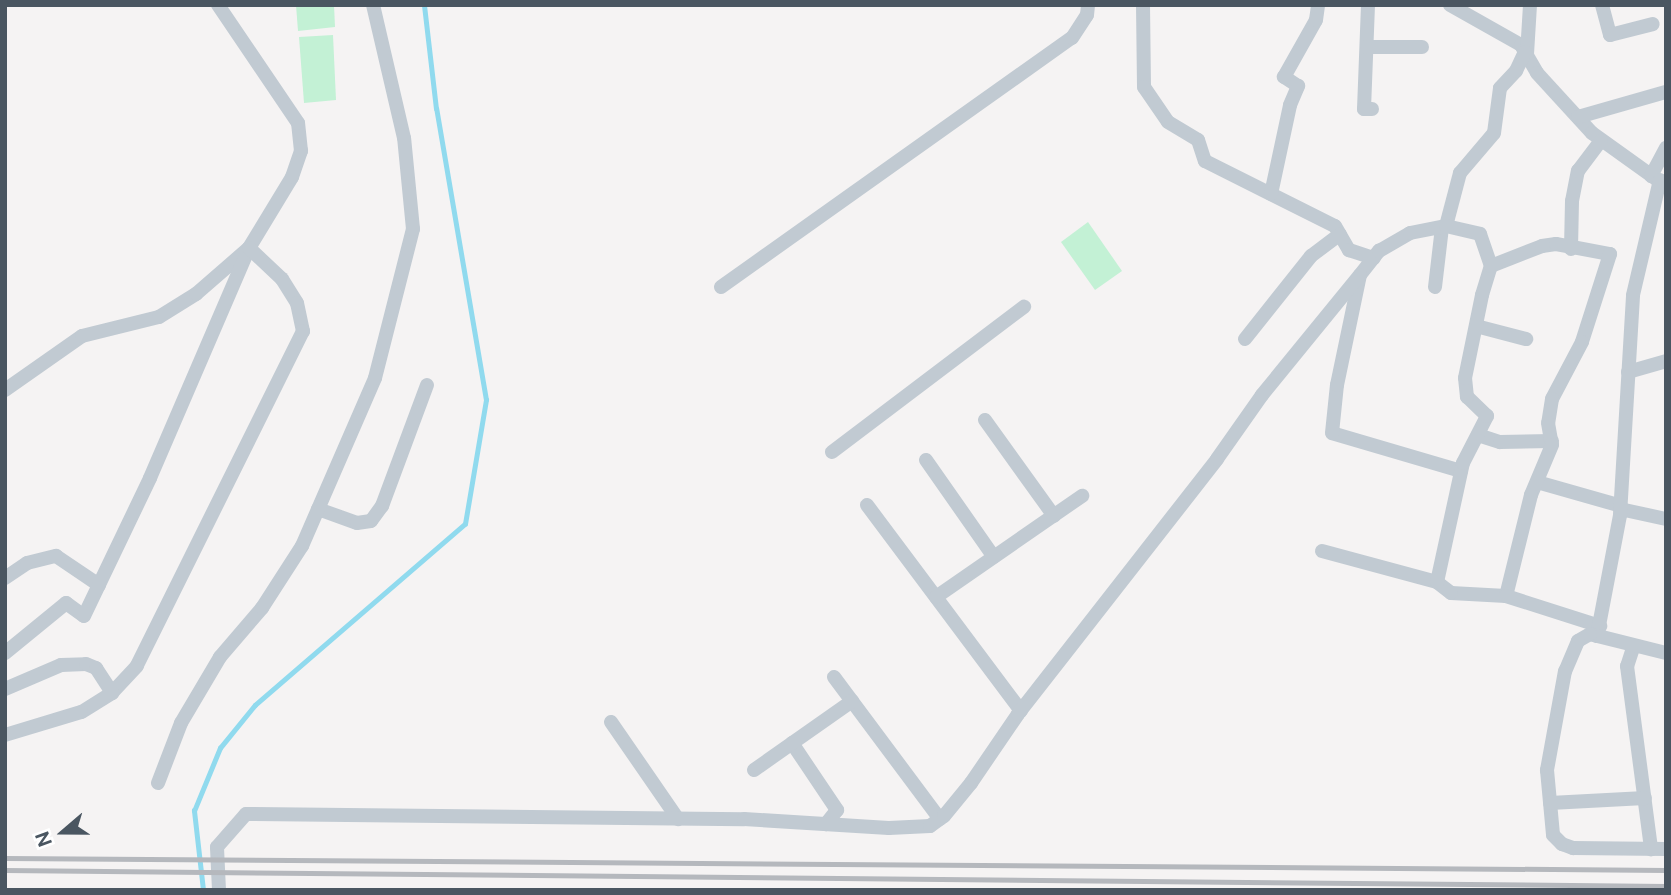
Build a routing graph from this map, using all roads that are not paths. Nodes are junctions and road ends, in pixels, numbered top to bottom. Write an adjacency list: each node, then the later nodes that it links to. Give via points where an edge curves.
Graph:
1 (218, 5): 23 (street, via 292,110 301,137 298,165)
2 (373, 5): 48 (street, via 404,138 413,229 375,378)
3 (1088, 5): 28 (street, via 1072,38)
4 (1143, 5): 20 (street, via 1144,87 1168,122 1198,140 1205,161)
5 (1318, 5): 20 (street, via 1316,20 1284,77 1298,86)
6 (1367, 5): 11 (street)
7 (1450, 5): 13 (street, via 1521,45)
8 (1531, 5): 13 (street)
9 (1602, 5): 10 (street, via 1610,35)
10 (1653, 24)
11 (1367, 47): 12 (street); 15 (street, via 1364,109)
12 (1422, 47)
13 (1526, 54): 16 (street, via 1537,73); 21 (street, via 1500,88 1494,132 1460,173)
14 (1666, 92): 16 (street)
15 (1372, 109)
16 (1578, 117): 17 (street)
17 (1601, 141): 19 (street); 24 (street, via 1578,171)
18 (1666, 148): 19 (street)
19 (1659, 181): 35 (street, via 1636,273)
20 (1271, 194): 22 (street, via 1335,226)
21 (1444, 227): 25 (street, via 1410,233); 26 (street, via 1480,234); 29 (street)
22 (1340, 234): 25 (street, via 1349,250); 32 (street, via 1311,256)
23 (249, 248): 37 (street, via 170,312 82,336); 55 (street); 64 (street, via 282,279 297,303 303,331 137,666)
24 (1571, 249): 26 (street, via 1542,246); 40 (street, via 1610,254 1582,342 1552,399 1548,423)
25 (1374, 258): 27 (street)
26 (1491, 266): 31 (street)
27 (1360, 275): 43 (street, via 1343,347 1332,433); 66 (street, via 1262,395)
28 (721, 287)
29 (1435, 287)
30 (1024, 307): 41 (street)
31 (1476, 326): 33 (street); 39 (street, via 1465,378 1467,397 1487,416)
32 (1245, 339)
33 (1526, 339)
34 (1666, 361): 35 (street)
35 (1628, 372): 47 (street)
36 (427, 385): 48 (street, via 382,506 371,521 357,523)
37 (5, 390)
38 (985, 420): 49 (street)
39 (1478, 435): 40 (street, via 1500,442); 43 (street)
40 (1552, 441): 44 (street)
41 (832, 452)
42 (926, 460): 52 (street)
43 (1461, 471): 54 (street)
44 (1537, 482): 47 (street); 56 (street)
45 (1082, 496): 49 (street)
46 (867, 505): 57 (street)
47 (1620, 508): 50 (street); 58 (street)
48 (318, 509): 71 (street, via 302,546 262,608 220,657 181,723)
49 (1054, 516): 52 (street)
50 (1666, 519)
51 (1322, 551): 54 (street)
52 (994, 557): 57 (street)
53 (5, 578): 55 (street, via 27,564 57,556)
54 (1437, 582): 56 (street, via 1451,593)
55 (99, 584): 60 (street, via 84,615 66,603)
56 (1506, 596): 58 (street)
57 (936, 597): 66 (street)
58 (1598, 631): 59 (street); 73 (street, via 1578,641 1565,671 1547,770)
59 (1633, 648): 61 (street); 72 (street, via 1627,666)
60 (5, 653)
61 (1666, 653)
62 (834, 677): 65 (street)
63 (5, 689): 64 (street, via 61,665 86,664 96,668)
64 (112, 693): 68 (street, via 81,712)
65 (852, 701): 69 (street); 75 (street)
66 (1021, 711): 75 (street)
67 (611, 722): 74 (street)
68 (5, 736)
69 (792, 743): 70 (street); 76 (street, via 837,810)
70 (754, 770)
71 (158, 783)
72 (1645, 798): 73 (street); 77 (street)
73 (1550, 803): 77 (street, via 1553,835 1562,844)
74 (678, 818): 76 (street); 79 (street, via 246,814 217,846)
75 (940, 819): 76 (street, via 930,826 890,828)
76 (826, 824)
77 (1651, 849): 78 (street)
78 (1666, 849)
79 (219, 890)

